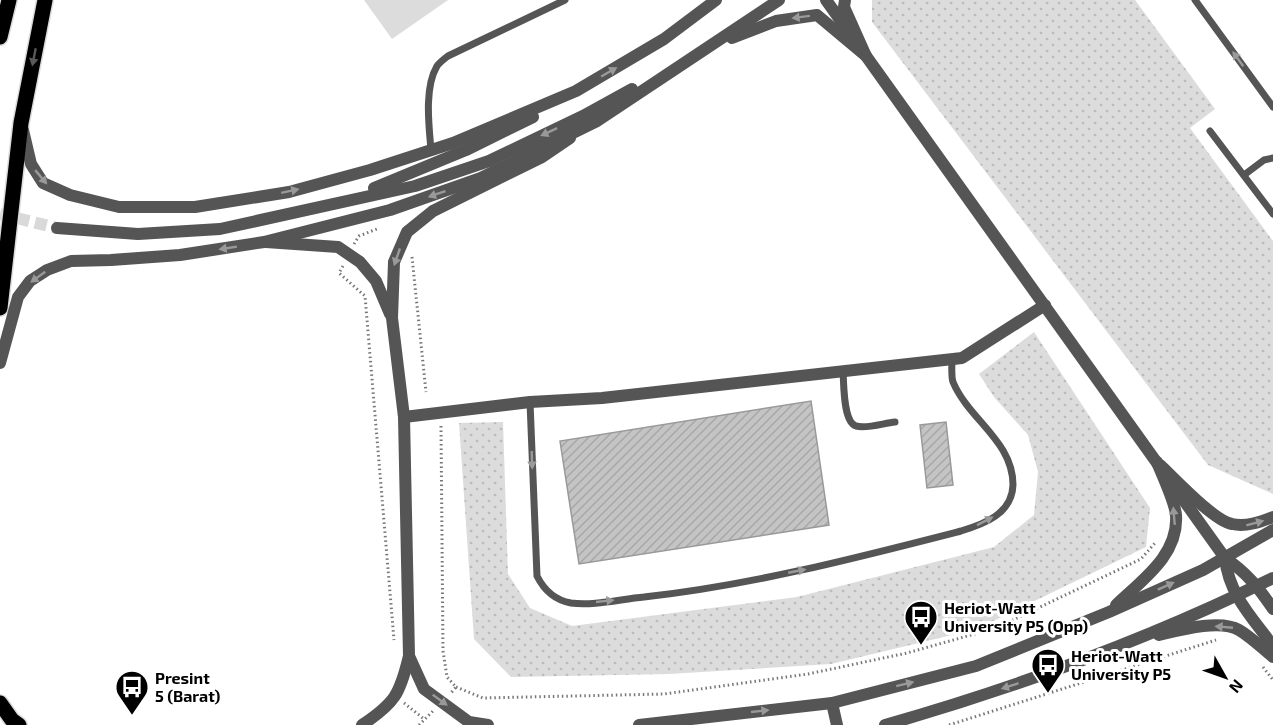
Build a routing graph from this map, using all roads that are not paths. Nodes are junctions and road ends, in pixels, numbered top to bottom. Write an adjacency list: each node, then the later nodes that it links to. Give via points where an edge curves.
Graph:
1 (9, 0): 9 (main road)
2 (45, 0): 15 (main road, one-way to 15)
3 (565, 0): 17 (lane, via 447,56 437,66 431,82 428,115)
4 (716, 0): 12 (street, one-way to 4, via 664,39)
5 (779, 0): 10 (street)
6 (825, 0): 11 (street)
7 (845, 0): 11 (street, via 844,7)
8 (1195, 0): 13 (lane, one-way to 8)
9 (0, 37)
10 (711, 46): 11 (street, one-way to 10, via 817,15 776,21); 14 (street); 20 (street, one-way to 20, via 583,116 489,161 415,186)
11 (866, 56): 24 (street)
12 (576, 91): 17 (street); 20 (street, via 466,150)
13 (1273, 106)
14 (597, 121): 23 (street, one-way to 23, via 481,178 390,210); 26 (street, one-way to 26, via 542,157 433,211 407,232 394,262)
15 (21, 123): 17 (street, one-way to 17, via 31,164 43,183 70,195 119,207 195,207 289,192); 25 (main road)
16 (1210, 131): 19 (lane)
17 (431, 150)
18 (1273, 158): 19 (lane)
19 (1244, 175): 21 (lane)
20 (333, 204): 22 (street, via 220,228 138,234)
21 (1273, 214)
22 (57, 228)
23 (264, 242): 26 (street, via 338,247 360,262 376,281); 28 (street, one-way to 28, via 180,255 71,261 47,270 30,281 18,297)
24 (1045, 305): 27 (street, via 962,358); 33 (street)
25 (0, 308)
26 (392, 318): 31 (street)
27 (952, 359): 29 (street); 30 (lane, one-way to 27, via 537,576 556,598 572,603 593,602 695,591 824,566 984,524 1008,504 1013,474 1006,454 952,380)
28 (0, 363)
29 (843, 372): 30 (street); 32 (lane, via 850,423 858,426)
30 (531, 402): 31 (street)
31 (404, 417): 44 (street)
32 (895, 422)
33 (1157, 462): 34 (street, one-way to 34, via 1216,517 1229,524 1245,525); 36 (street); 41 (street, one-way to 33, via 1165,558 1173,539 1176,514)
34 (1273, 517)
35 (1273, 531): 36 (street)
36 (1225, 558): 38 (street); 39 (street, via 1227,576); 41 (street, one-way to 36)
37 (1273, 578): 38 (street)
38 (1257, 585): 39 (street); 40 (street)
39 (1236, 596): 42 (street); 43 (street)
40 (1273, 609)
41 (1109, 612): 47 (street, one-way to 41, via 976,666)
42 (1127, 642): 45 (street, one-way to 42, via 1228,626 1202,626); 48 (street, one-way to 48, via 1021,683)
43 (1273, 646)
44 (409, 656): 50 (street, via 395,696 384,710); 51 (street, one-way to 51, via 424,689 469,722)
45 (1273, 657)
46 (0, 703): 49 (main road)
47 (832, 703): 52 (street, one-way to 47); 53 (street)
48 (920, 715): 54 (street); 55 (street)
49 (18, 725)
50 (362, 725)
51 (488, 725)
52 (639, 725)
53 (837, 725)
54 (885, 725)
55 (902, 725)

